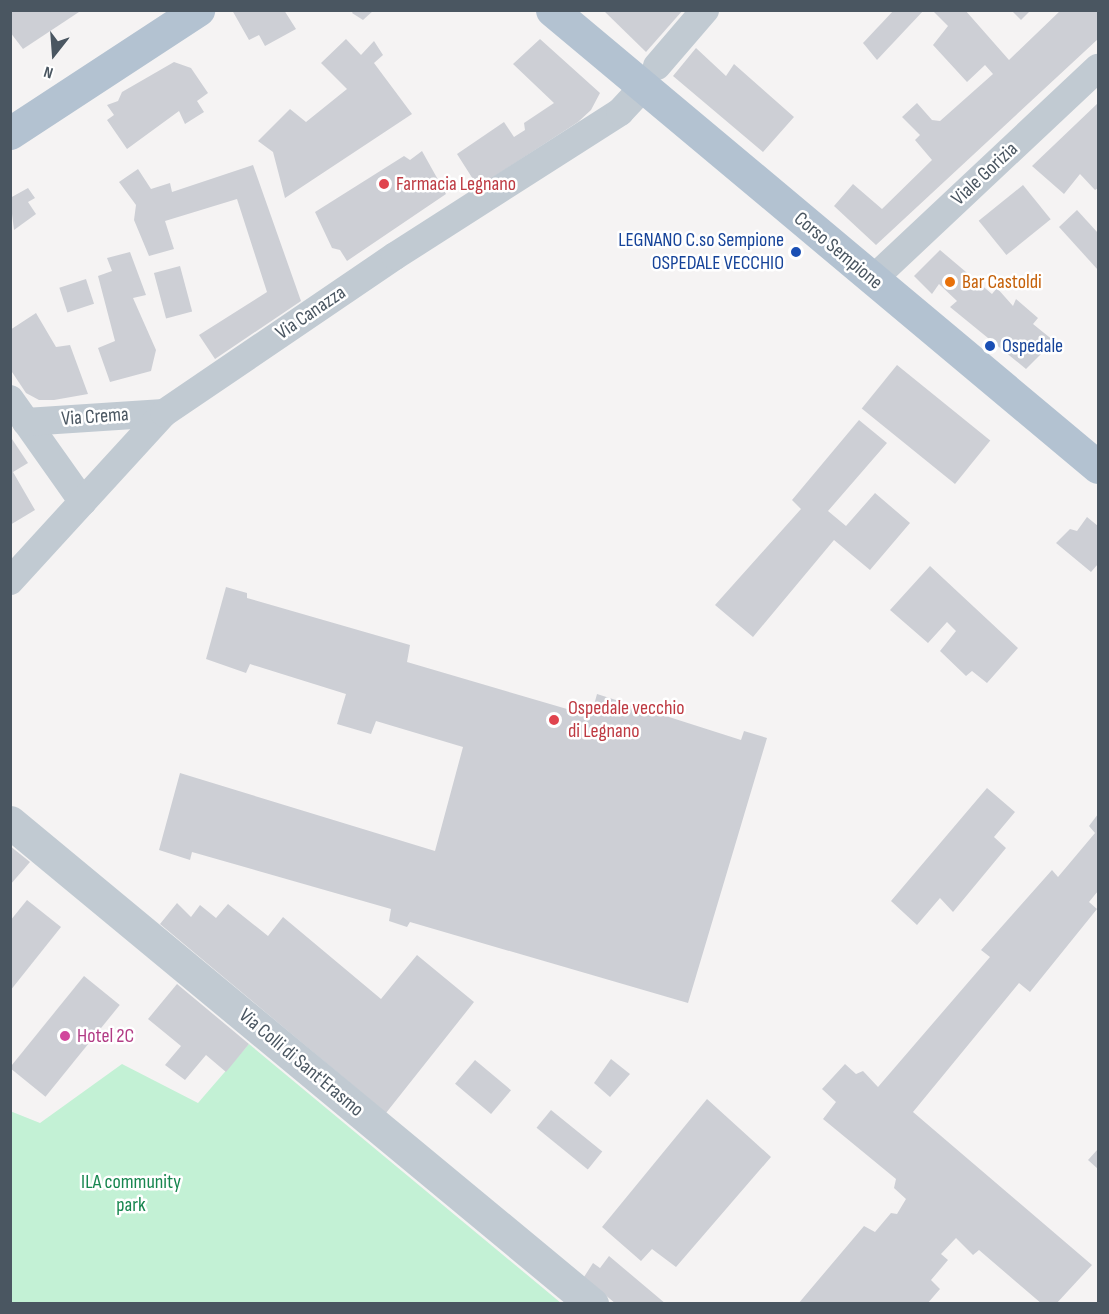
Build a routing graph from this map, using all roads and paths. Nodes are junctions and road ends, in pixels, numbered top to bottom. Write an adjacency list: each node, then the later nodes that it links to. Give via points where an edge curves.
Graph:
1 (175, 10): 8 (main road)
2 (198, 10): 9 (main road)
3 (552, 10): 5 (main road, Corso Sempione)
4 (705, 10): 7 (street, Via Canazza)
5 (570, 21): 7 (main road, Corso Sempione)
6 (1098, 69): 10 (street, Viale Gorizia)
7 (651, 76): 10 (main road, Corso Sempione); 12 (street, Via Canazza, via 620,111 395,256)
8 (10, 113)
9 (10, 133)
10 (872, 280): 14 (main road, Corso Sempione)
11 (10, 399): 13 (street, Via Crema)
12 (164, 413): 13 (street, Via Crema); 15 (street, Via Canazza)
13 (26, 422): 15 (street, Via Crema)
14 (1098, 467)
15 (83, 502): 16 (street, Via Canazza)
16 (10, 581)
17 (10, 822): 18 (street, Via Colli di Sant'Erasmo)
18 (592, 1304)

